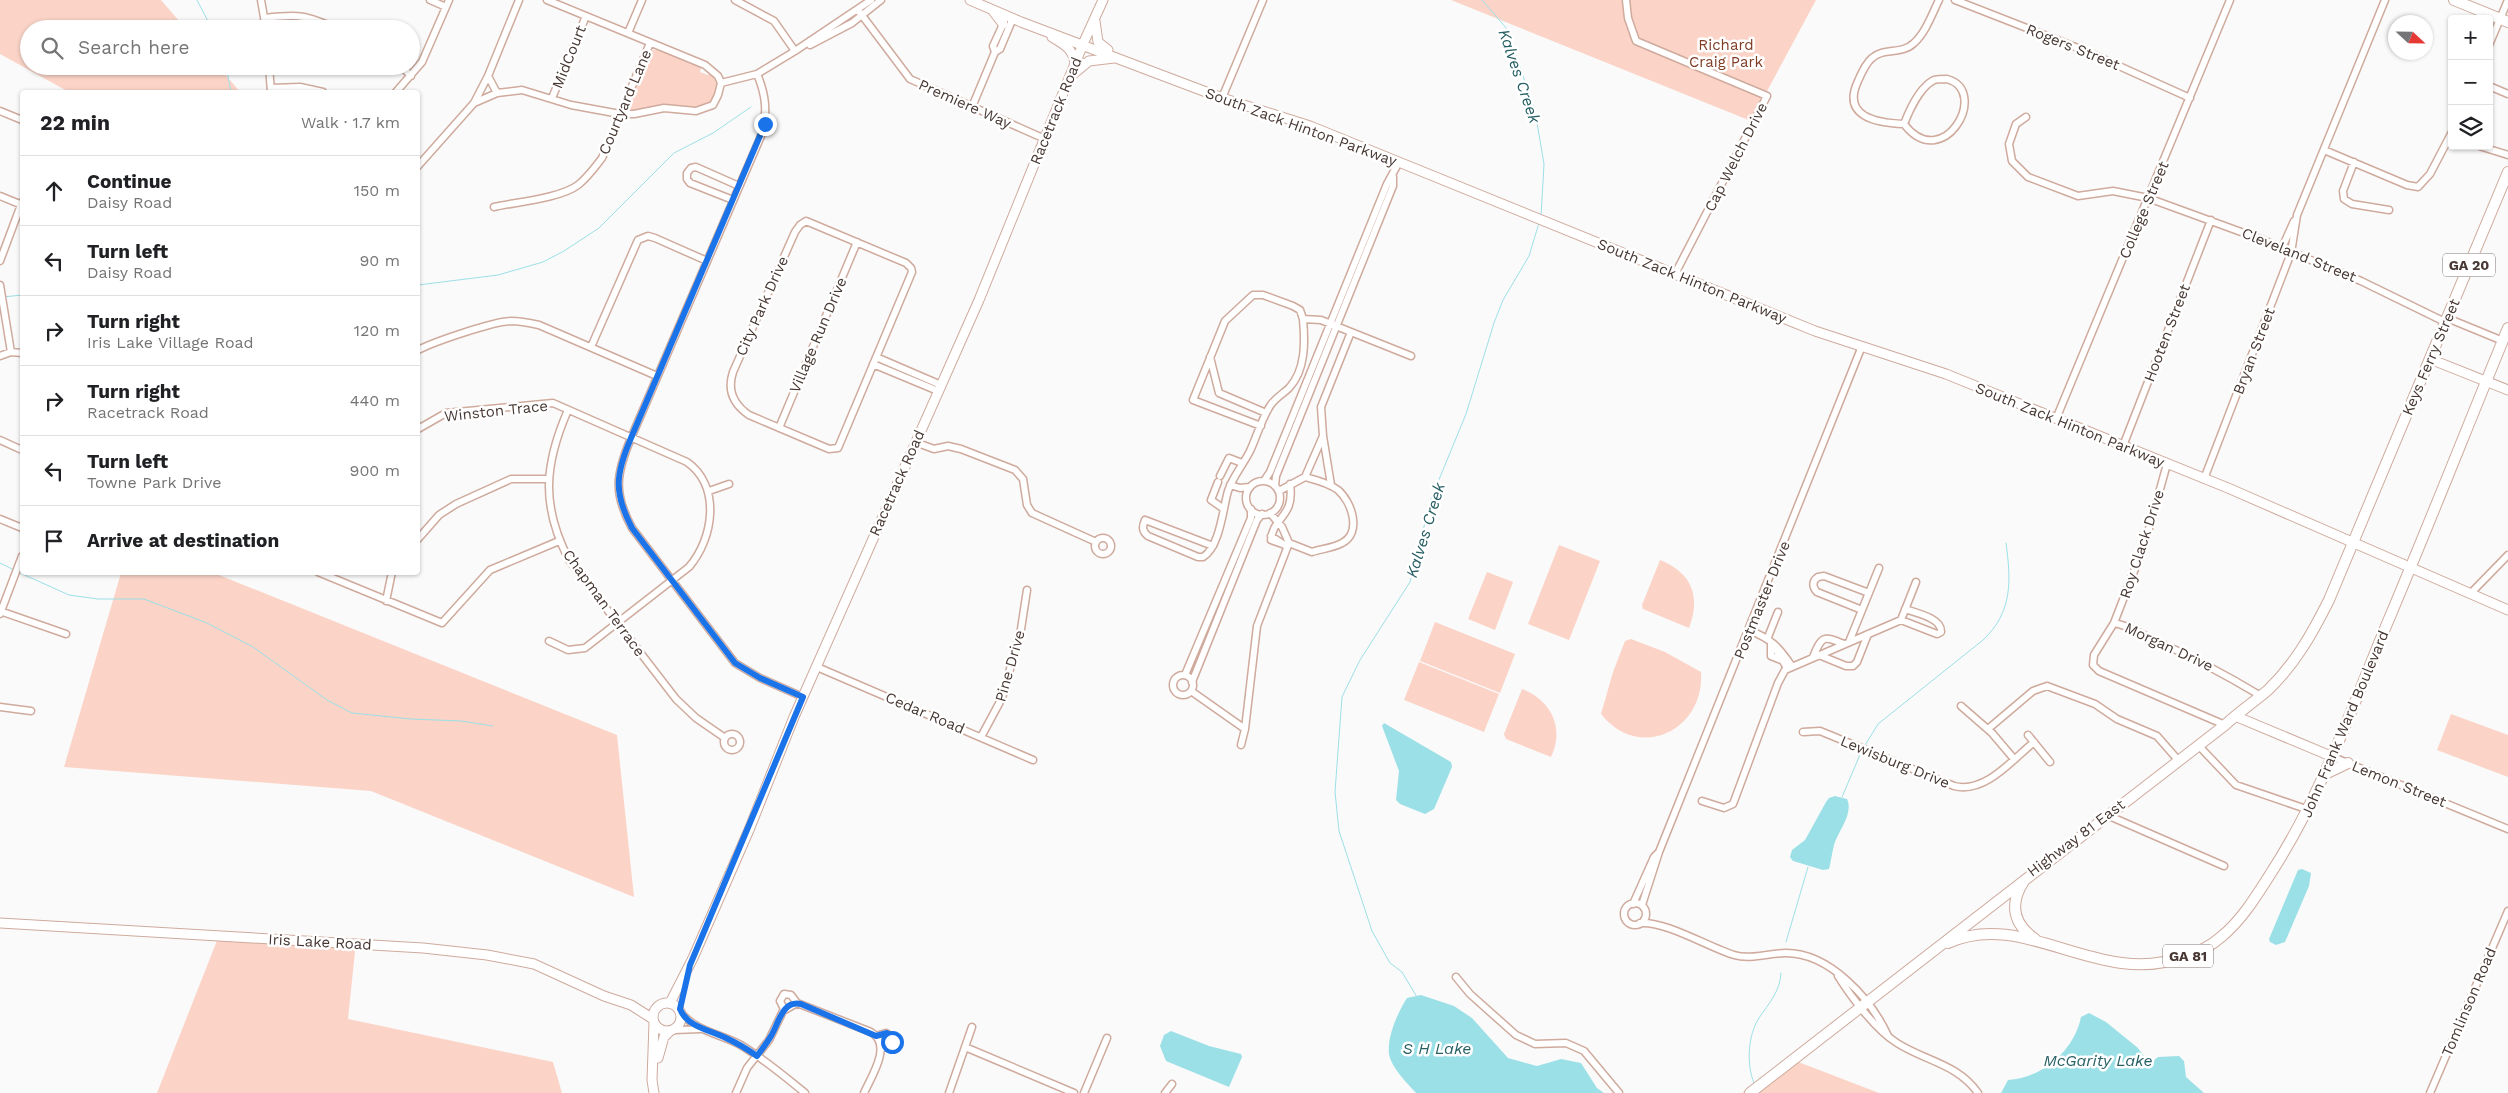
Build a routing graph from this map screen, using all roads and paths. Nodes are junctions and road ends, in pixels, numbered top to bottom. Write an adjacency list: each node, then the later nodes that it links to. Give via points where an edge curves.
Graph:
1 (261, 0): 23 (street)
2 (430, 0): 20 (street)
3 (519, 0): 41 (street)
4 (548, 0): 22 (street)
5 (642, 0): 29 (street)
6 (735, 0): 19 (street)
7 (870, 0): 21 (street)
8 (881, 0): 21 (street)
9 (970, 0): 24 (street)
10 (1103, 0): 25 (street, Racetrack Road)
11 (1263, 0): 51 (street)
12 (1626, 0): 84 (street, Cap Welch Drive, via 1636,41 1767,96)
13 (1938, 0): 59 (street, via 1914,43 1904,51 1883,53 1872,58 1854,88 1854,104 1862,114 1874,121)
14 (1955, 0): 52 (street, Rogers Street, via 2088,52)
15 (2230, 0): 52 (street, College Street)
16 (2385, 0): 62 (street, Bryan Street)
17 (2454, 0): 27 (main road)
18 (2508, 0): 27 (street)
19 (745, 2): 33 (street, via 774,21)
20 (447, 3): 37 (street)
21 (860, 13): 33 (street, via 825,39); 54 (street, Premiere Way, via 910,79)
22 (586, 16): 29 (street); 50 (street, MidCourt)
23 (265, 18): 26 (street, via 296,15)
24 (1008, 19): 28 (street, South Zack Hinton Parkway); 34 (street, via 1000,49); 34 (street, via 993,46)
25 (1095, 19): 32 (street, Racetrack Road); 35 (street, via 1098,42)
26 (317, 20)
27 (2504, 21): 30 (street)
28 (1039, 28): 32 (street, South Zack Hinton Parkway); 36 (street, via 1069,48 1074,54)
29 (628, 33): 31 (street)
30 (2493, 39)
31 (650, 43): 43 (street, via 705,65); 56 (street, Courtyard Lane)
32 (1083, 44): 35 (street, South Zack Hinton Parkway); 36 (street, Racetrack Road)
33 (795, 51): 38 (street)
34 (995, 52): 54 (street)
35 (1119, 58): 42 (street, via 1089,61); 51 (street, South Zack Hinton Parkway)
36 (1075, 64): 42 (street, Racetrack Road)
37 (420, 65)
38 (757, 74): 43 (street); 69 (street, via 765,98 765,124)
39 (270, 75): 45 (street)
40 (411, 76): 47 (street)
41 (488, 76): 48 (street); 53 (street)
42 (1069, 79): 60 (street, Racetrack Road)
43 (721, 83): 56 (street, via 713,105 705,110 664,108)
44 (2493, 88): 49 (street)
45 (271, 90): 46 (street, via 300,87)
46 (314, 90)
47 (398, 90)
48 (497, 93): 50 (street, via 522,90); 53 (street)
49 (2508, 94)
50 (552, 98): 56 (street, via 587,109)
51 (1222, 98): 65 (street, South Zack Hinton Parkway, via 1310,126)
52 (2190, 98): 71 (street, College Street)
53 (474, 103): 67 (street)
54 (972, 106): 60 (street, Premiere Way)
55 (0, 111): 58 (street)
56 (620, 114): 74 (street, Courtyard Lane, via 602,158 577,186)
57 (2026, 117): 71 (street, Cleveland Street, via 2016,124 2009,144 2012,161 2028,177 2078,196 2112,192)
58 (20, 119)
59 (1904, 124): 59 (street, via 1920,139 1932,141 1947,137 1962,116 1966,100 1962,88 1956,81 1935,80 1921,93)
60 (1045, 139): 105 (street, Racetrack Road, via 980,300)
61 (2448, 140): 66 (street, via 2430,174 2418,187)
62 (2324, 150): 66 (street); 78 (street, Bryan Street)
63 (2492, 150): 64 (street)
64 (2508, 155)
65 (1399, 162): 84 (street, South Zack Hinton Parkway); 88 (street, via 1387,184)
66 (2354, 162): 76 (street, via 2343,191 2344,199 2352,204)
67 (420, 164)
68 (2508, 172): 87 (main road, Keys Ferry Street / GA 20)
69 (739, 186): 72 (street); 72 (street, via 696,168 691,168 686,174 690,183)
70 (0, 196): 73 (street)
71 (2148, 198): 77 (street, Cleveland Street); 109 (street, College Street)
72 (733, 200): 83 (street)
73 (20, 203)
74 (494, 208)
75 (20, 209): 82 (street)
76 (2389, 210)
77 (2211, 220): 80 (street, Cleveland Street); 117 (street, Hooten Street)
78 (2295, 220): 80 (street, Bryan Street); 81 (street, Bryan Street)
79 (857, 242): 99 (street, City Park Drive, via 906,263 912,272); 112 (street, Village Run Drive); 112 (street, City Park Drive, via 806,221 800,225 733,372 731,392 740,409)
80 (2282, 248): 81 (street, Cleveland Street)
81 (2291, 253): 87 (street, Cleveland Street); 123 (street, Bryan Street)
82 (0, 261)
83 (707, 261): 93 (street, via 655,238 648,236 638,240); 103 (street)
84 (1675, 274): 92 (street, South Zack Hinton Parkway, via 1815,331)
85 (0, 285): 95 (street)
86 (1303, 319): 88 (street, via 1318,319); 100 (street, via 1300,310 1258,293 1228,316); 108 (street, via 1304,355 1291,386)
87 (2446, 320): 91 (street, Cleveland Street); 101 (main road, Keys Ferry Street / GA 20)
88 (1333, 325): 90 (street); 124 (street); 131 (street, via 1276,476)
89 (2508, 328): 91 (main road, John Frank Ward Boulevard)
90 (1351, 332): 98 (street); 113 (street, via 1321,407)
91 (2503, 341): 104 (main road, John Frank Ward Boulevard)
92 (1862, 346): 109 (street, South Zack Hinton Parkway, via 1946,374); 169 (street, Postmaster Drive)
93 (592, 348): 94 (street, via 539,325 511,321); 103 (street)
94 (420, 349)
95 (11, 352): 96 (street); 97 (street)
96 (20, 353)
97 (0, 356)
98 (1411, 356)
99 (876, 357): 102 (street, City Park Drive); 105 (street)
100 (1210, 357): 108 (street, via 1219,393); 110 (street, via 1193,400)
101 (2430, 359): 104 (street); 146 (main road, Keys Ferry Street / GA 20)
102 (873, 364): 105 (street); 112 (street, City Park Drive, via 838,448 824,448)
103 (657, 376): 114 (street)
104 (2486, 382): 106 (street); 152 (main road, John Frank Ward Boulevard)
105 (940, 388): 116 (street, Racetrack Road)
106 (2508, 390)
107 (568, 410): 111 (street, Winston Trace, via 552,403 538,403 446,413); 114 (street, Winston Trace); 122 (street, Chapman Terrace, via 557,434)
108 (1266, 413): 110 (street)
109 (2056, 419): 117 (street, South Zack Hinton Parkway)
110 (1261, 426): 119 (street)
111 (420, 428)
112 (778, 428)
113 (1323, 436): 121 (street); 128 (street)
114 (631, 438): 132 (street, Winston Trace, via 687,462 701,475); 155 (street, via 618,475 622,509 632,528)
115 (0, 440): 118 (street)
116 (915, 442): 144 (street, via 934,449 948,446 961,449 1014,470 1023,479 1027,505 1032,513); 176 (street, Racetrack Road)
117 (2123, 446): 120 (street, South Zack Hinton Parkway)
118 (20, 449)
119 (1242, 463): 127 (street); 134 (street, via 1229,458 1219,479 1212,500)
120 (2167, 464): 123 (street, South Zack Hinton Parkway); 167 (street, Roy Clack Drive, via 2145,543)
121 (1305, 477): 126 (street); 128 (street)
122 (548, 479): 142 (street, via 511,479 456,504 439,515); 143 (street, Chapman Terrace, via 552,521)
123 (2204, 479): 146 (street, South Zack Hinton Parkway)
124 (1264, 481): 129 (street); 131 (street)
125 (729, 484): 132 (street)
126 (1290, 484): 131 (street); 139 (street, via 1290,506)
127 (1230, 485): 130 (street); 134 (street)
128 (1330, 486): 147 (street, via 1339,491 1354,519 1350,535 1343,543 1312,552)
129 (1250, 487): 130 (street); 133 (street)
130 (1240, 488): 133 (street)
131 (1277, 488): 136 (street, via 1278,505)
132 (709, 491): 155 (street, via 704,544 690,567)
133 (1247, 497): 135 (street)
134 (1224, 509): 148 (street)
135 (1251, 509): 137 (street); 178 (street, via 1251,518)
136 (1270, 513): 137 (street); 139 (street)
137 (1262, 514): 179 (street)
138 (0, 519): 140 (street)
139 (1278, 523): 141 (street); 145 (street, via 1271,536 1272,542)
140 (20, 527)
141 (1284, 530): 145 (street); 147 (street)
142 (420, 537)
143 (559, 541): 160 (street, via 490,570 442,623); 168 (street, Chapman Terrace, via 569,560)
144 (1096, 542)
145 (1278, 542): 147 (street)
146 (2353, 542): 152 (street, South Zack Hinton Parkway); 181 (main road, Highway 81 East / GA 81, via 2314,631 2293,662)
147 (1288, 545): 188 (street, via 1257,626)
148 (1213, 546): 148 (street, via 1206,556 1198,557 1148,536 1142,526 1145,520)
149 (2508, 555): 159 (street)
150 (20, 561): 164 (street)
151 (1879, 568): 158 (street)
152 (2411, 568): 159 (street, South Zack Hinton Parkway); 197 (main road, John Frank Ward Boulevard / GA 81)
153 (325, 575): 160 (street)
154 (391, 575): 160 (street)
155 (672, 580): 168 (street); 182 (street, via 735,663)
156 (1916, 582): 161 (street)
157 (1027, 590): 192 (street, Pine Drive, via 1021,630 1002,698)
158 (1868, 594): 162 (street); 162 (street, via 1825,576 1818,576 1814,582 1818,592)
159 (2470, 594): 163 (street, South Zack Hinton Parkway)
160 (386, 601)
161 (1905, 609): 166 (street); 166 (street, via 1937,622 1941,632 1937,634)
162 (1862, 610): 174 (street)
163 (2508, 610)
164 (0, 612): 170 (street)
165 (1778, 612): 172 (street)
166 (1901, 620): 171 (street)
167 (2114, 623): 181 (street, Morgan Drive, via 2128,626 2175,648); 187 (street, Morgan Drive, via 2094,655 2093,665 2099,671)
168 (618, 624): 173 (street, via 585,648 568,650); 193 (street, Chapman Terrace, via 676,699)
169 (1749, 630): 172 (street); 208 (street, Postmaster Drive)
170 (66, 634)
171 (1868, 634): 174 (street); 175 (street, via 1853,666)
172 (1770, 640): 177 (street); 177 (street, via 1779,647)
173 (549, 641)
174 (1846, 643): 175 (street); 175 (street, via 1824,638)
175 (1816, 656): 177 (street)
176 (818, 666): 182 (street, Racetrack Road); 192 (street, Cedar Road)
177 (1789, 667): 204 (street, via 1778,683 1733,804 1724,808)
178 (1185, 675): 179 (street); 180 (street, via 1176,678 1173,686 1182,694)
179 (1192, 682): 180 (street)
180 (1190, 690): 188 (street)
181 (2261, 696): 186 (main road, Highway 81 East / GA 81)
182 (803, 697): 220 (street, Racetrack Road)
183 (1961, 706): 189 (street)
184 (0, 707): 185 (street)
185 (31, 711)
186 (2235, 716): 187 (main road, Highway 81 East / GA 81); 197 (street, Lemon Street)
187 (2225, 724): 196 (main road, Highway 81 East / GA 81)
188 (1245, 729): 195 (street)
189 (1988, 729): 198 (street); 200 (street, via 2033,691 2047,686 2095,704 2117,719 2157,736)
190 (1803, 732): 198 (street, Lewisburg Drive, via 1820,731 1957,787 1980,785)
191 (2028, 734): 194 (street)
192 (981, 737): 199 (street, Cedar Road)
193 (725, 738)
194 (2034, 742): 198 (street, Lewisburg Drive); 201 (street)
195 (1241, 745)
196 (2198, 745): 200 (main road, Highway 81 East / GA 81); 205 (street, via 2236,785)
197 (2332, 757): 202 (street, Lemon Street); 203 (main road, John Frank Ward Boulevard / GA 81)
198 (2014, 758)
199 (1033, 760)
200 (2178, 760): 206 (main road, Highway 81 East / GA 81)
201 (2050, 762)
202 (2348, 763): 203 (main road); 207 (street, Lemon Street)
203 (2326, 774): 205 (main road, John Frank Ward Boulevard / GA 81)
204 (1702, 800)
205 (2309, 810): 218 (main road, John Frank Ward Boulevard / GA 81, via 2276,866 2240,917 2221,937 2199,951 2167,962 2135,966 2098,960)
206 (2107, 815): 209 (street); 210 (main road, Highway 81 East / GA 81)
207 (2508, 829)
208 (1659, 852): 211 (street); 212 (street)
209 (2224, 866)
210 (2027, 876): 218 (main road, via 2015,897 2015,912 2023,930); 219 (main road, Highway 81 East / GA 81)
211 (1633, 904): 212 (street); 216 (street, via 1626,909 1625,917 1630,923)
212 (1642, 905): 214 (street)
213 (2508, 911): 250 (street, Tomlinson Road)
214 (1646, 912): 216 (street); 217 (street)
215 (0, 923): 225 (street, Iris Lake Road, via 424,948 487,955 534,964)
216 (1640, 924): 217 (street, via 1651,923)
217 (1682, 934): 226 (street, via 1737,956 1801,955 1835,971)
218 (2043, 943): 219 (main road, John Frank Ward Boulevard / GA 81, via 2006,934 1981,933)
219 (1935, 948): 226 (main road, Highway 81 East / GA 81)
220 (690, 965): 222 (street, Racetrack Road); 228 (street, Racetrack Road)
221 (1456, 977): 247 (street, via 1516,1035 1535,1044 1566,1043 1584,1051)
222 (670, 1003): 223 (street); 228 (street)
223 (660, 1004): 225 (street, Iris Lake Road); 229 (street, via 654,1010)
224 (797, 1004): 227 (street); 227 (street, via 791,995 784,994 780,1001); 233 (street)
225 (631, 1005): 229 (street, Iris Lake Road)
226 (1864, 1005): 248 (main road, Highway 81 East / GA 81); 249 (street, via 1898,1044 1959,1072)
227 (784, 1009): 237 (street, via 772,1035)
228 (680, 1011): 231 (street, via 687,1020); 232 (street, via 681,1023)
229 (654, 1021): 232 (street, via 661,1030); 239 (street, via 652,1080)
230 (972, 1027): 235 (street)
231 (704, 1029): 232 (street); 237 (street)
232 (672, 1031): 239 (street, via 660,1046)
233 (876, 1036): 236 (street); 236 (street, via 886,1032 892,1036 891,1044)
234 (1107, 1038): 245 (street)
235 (965, 1047): 243 (street); 244 (street)
236 (881, 1049): 242 (street)
237 (757, 1056): 240 (street); 241 (street)
238 (1172, 1084): 246 (street)
239 (655, 1093)
240 (736, 1093)
241 (804, 1093)
242 (864, 1093)
243 (949, 1093)
244 (1074, 1093)
245 (1084, 1093)
246 (1165, 1093)
247 (1619, 1093)
248 (1750, 1093)
249 (1978, 1093)
250 (2430, 1093)

